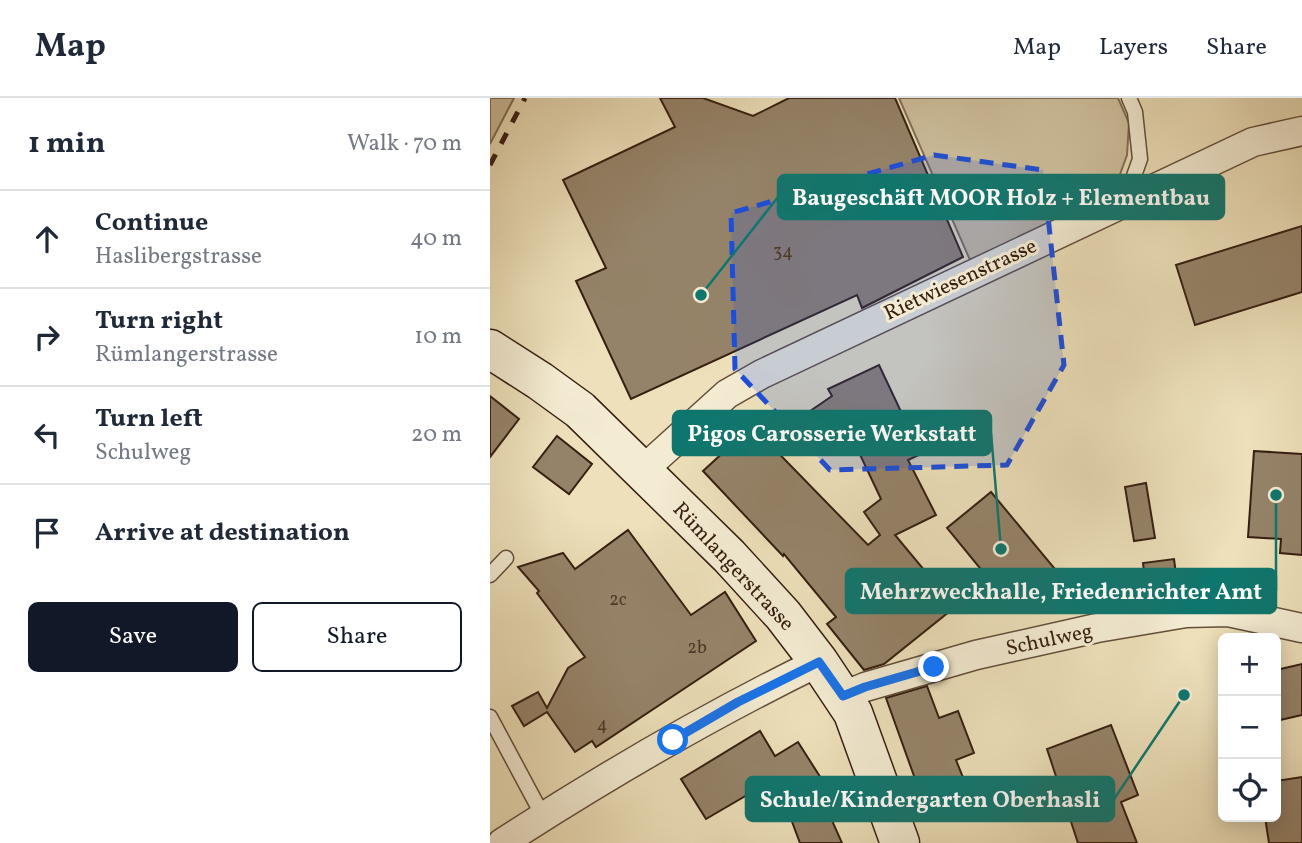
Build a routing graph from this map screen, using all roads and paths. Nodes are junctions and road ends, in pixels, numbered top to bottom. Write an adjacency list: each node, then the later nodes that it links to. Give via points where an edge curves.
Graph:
1 (1129, 98): 3 (lane, via 1140,159)
2 (1302, 131): 3 (street, Rietwiesenstrasse, via 1253,142)
3 (1125, 202): 5 (street, Rietwiesenstrasse, via 727,394)
4 (490, 349): 5 (street, Rümlangerstrasse, via 580,410)
5 (643, 470): 9 (street, Rümlangerstrasse, via 729,556)
6 (506, 558): 7 (lane)
7 (490, 575)
8 (1302, 628): 10 (street, Schulweg, via 1228,612 1186,613 976,655)
9 (819, 662): 10 (street, Rümlangerstrasse); 12 (street, via 738,702)
10 (843, 696): 14 (street, Rümlangerstrasse)
11 (490, 717): 12 (lane)
12 (543, 816): 13 (street)
13 (502, 843)
14 (900, 843)

